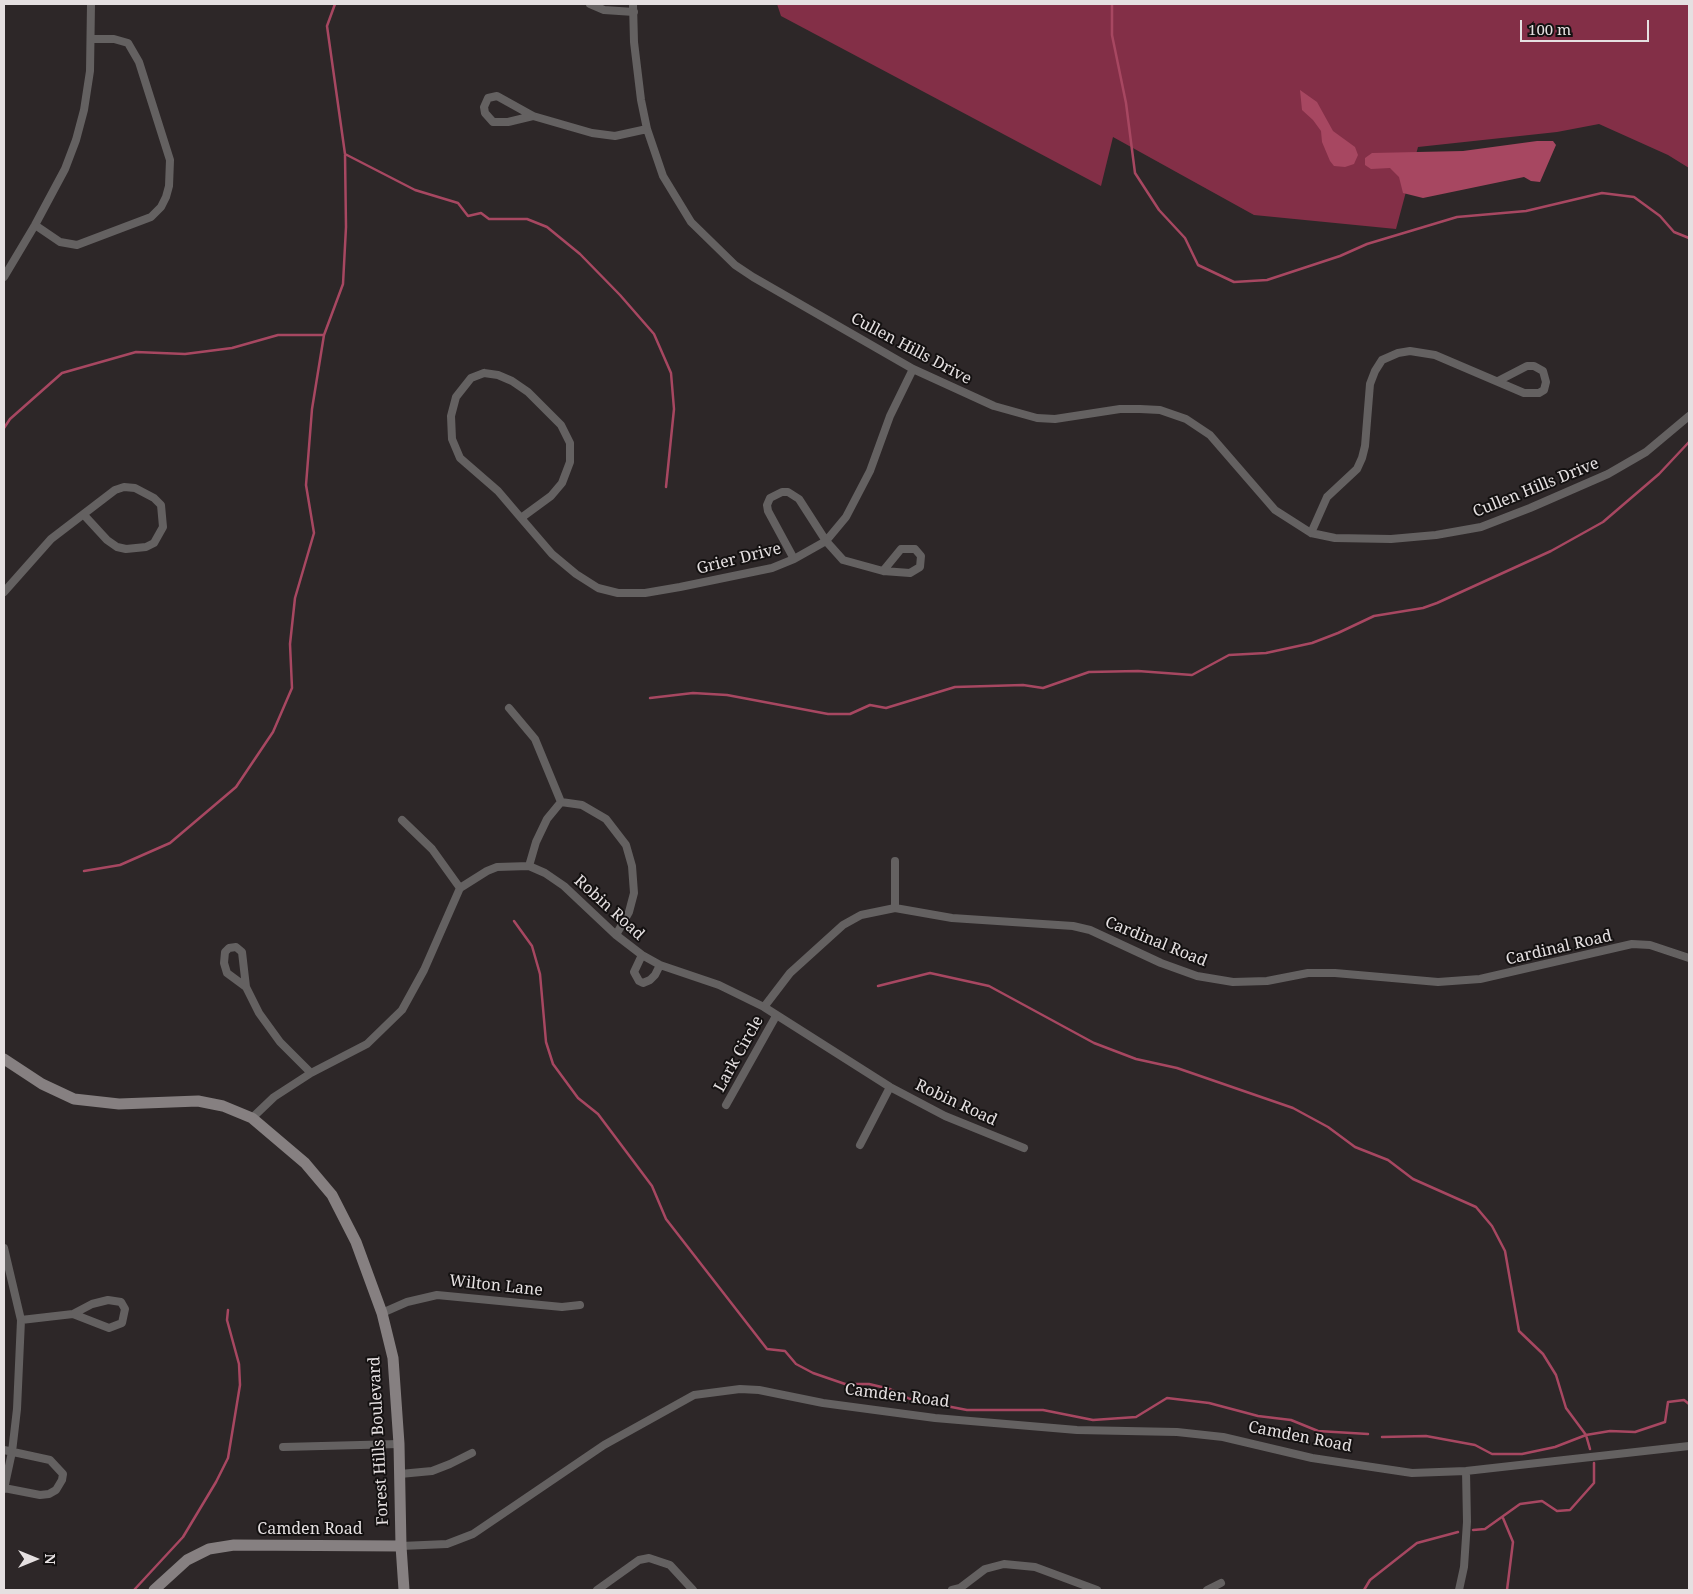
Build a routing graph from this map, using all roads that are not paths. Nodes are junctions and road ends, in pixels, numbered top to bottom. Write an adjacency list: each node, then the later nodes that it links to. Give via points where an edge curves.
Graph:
1 (91, 4): 4 (street)
2 (590, 4): 3 (street, via 617,12)
3 (634, 8): 6 (street, Cullen Hills Drive, via 637,72)
4 (91, 39): 7 (street, via 84,110 76,140 65,169); 7 (street, via 128,43 139,62 170,160 166,197 151,217 77,245 60,242)
5 (533, 116): 5 (street, via 497,96 488,98 484,107 493,122); 6 (street, via 603,135 615,136)
6 (647, 129): 9 (street, Cullen Hills Drive, via 663,176 676,199 691,222 719,251 753,277)
7 (35, 225): 8 (street)
8 (4, 277)
9 (913, 370): 14 (street, Cullen Hills Drive, via 994,406 1037,418 1055,419 1120,409 1160,410 1175,415 1210,435 1274,510); 15 (street, Grier Drive, via 890,416 859,495)
10 (1498, 381): 10 (street, via 1532,394 1544,390 1546,382 1543,371 1534,366); 14 (street, via 1422,352 1398,352 1382,360 1370,384 1362,458 1357,469 1327,498)
11 (1689, 416): 14 (street, Cullen Hills Drive, via 1646,452 1608,474 1481,527 1391,539 1353,539)
12 (84, 515): 12 (street, via 107,540 126,549 154,543 163,527 161,505 146,492 124,487 115,490); 18 (street, via 51,539)
13 (520, 518): 13 (street, Grier Drive, via 498,491 460,458 452,439 451,416 456,397 471,378 484,373 512,381 528,392 568,435 570,462 562,483 551,496); 16 (street, Grier Drive, via 552,554 576,574 598,588 618,594 680,588 772,568)
14 (1311, 533)
15 (826, 541): 16 (street, Grier Drive); 16 (street, via 799,500 788,492 776,494 767,505 768,511); 17 (street, via 842,560)
16 (794, 559)
17 (883, 571): 17 (street, via 915,571 920,567 921,556 915,549 901,549)
18 (4, 592)
19 (509, 708): 20 (street, via 535,739)
20 (562, 802): 23 (street, via 543,826); 26 (street, via 582,805 600,815 620,836 630,854 634,894 629,912)
21 (402, 820): 24 (street, via 432,850)
22 (895, 862): 25 (street)
23 (530, 866): 24 (street, Robin Road, via 487,870); 26 (street, Robin Road, via 564,886)
24 (460, 888): 34 (street, via 424,970 402,1010 367,1044)
25 (895, 908): 28 (street, Cardinal Road, via 952,918 1072,926 1090,930 1197,976 1233,982 1267,981 1317,973 1438,982 1480,979 1632,944 1650,944); 31 (street, Cardinal Road, via 861,915 843,925 790,974)
26 (616, 934): 27 (street, Robin Road)
27 (642, 955): 29 (street, Robin Road); 29 (street, via 634,972 639,981 650,980)
28 (1689, 958)
29 (660, 965): 31 (street, Robin Road, via 719,985)
30 (246, 987): 30 (street, via 242,952 236,947 230,948 225,952 228,973); 34 (street, via 259,1013 280,1042)
31 (764, 1007): 32 (street, Robin Road)
32 (776, 1016): 35 (street, Robin Road); 36 (street, Lark Circle)
33 (4, 1059): 37 (main road, Forest Hills Boulevard, via 42,1084 74,1099 119,1104 198,1101 223,1106)
34 (311, 1073): 37 (street, via 274,1097)
35 (890, 1087): 38 (street); 39 (street, Robin Road, via 944,1116)
36 (726, 1106)
37 (252, 1118): 42 (main road, Forest Hills Boulevard, via 305,1163 332,1196 356,1242)
38 (860, 1145)
39 (1024, 1148)
40 (4, 1248): 44 (street)
41 (580, 1305): 42 (street, Wilton Lane, via 562,1307 437,1294)
42 (382, 1312): 45 (main road, Forest Hills Boulevard, via 393,1358)
43 (73, 1314): 43 (street, via 109,1328 122,1323 125,1309 121,1302 108,1300); 44 (street)
44 (21, 1320): 49 (street)
45 (399, 1444): 47 (street); 52 (main road, Forest Hills Boulevard)
46 (1689, 1446): 51 (street, Camden Road)
47 (283, 1447)
48 (4, 1450): 49 (street)
49 (12, 1452): 53 (street); 53 (street, via 50,1460 61,1470 62,1480 56,1490 40,1495)
50 (472, 1452): 52 (street, via 432,1471)
51 (1466, 1471): 54 (street, Camden Road, via 1412,1473 1312,1458 1223,1437 1177,1432 1078,1430 935,1418 823,1404 740,1389 694,1395 604,1445 473,1534 447,1544); 63 (street, via 1467,1522)
52 (400, 1474): 54 (main road, Forest Hills Boulevard)
53 (4, 1488)
54 (401, 1546): 57 (main road, Camden Road, via 234,1545 209,1549 186,1560); 58 (main road, Forest Hills Boulevard)
55 (1222, 1583): 62 (street)
56 (958, 1589): 61 (street, via 986,1569 1013,1564 1056,1573)
57 (154, 1590)
58 (404, 1590)
59 (597, 1590): 60 (street, via 640,1560 650,1558 670,1565)
60 (693, 1590)
61 (1097, 1590)
62 (1206, 1590)
63 (1459, 1590)

